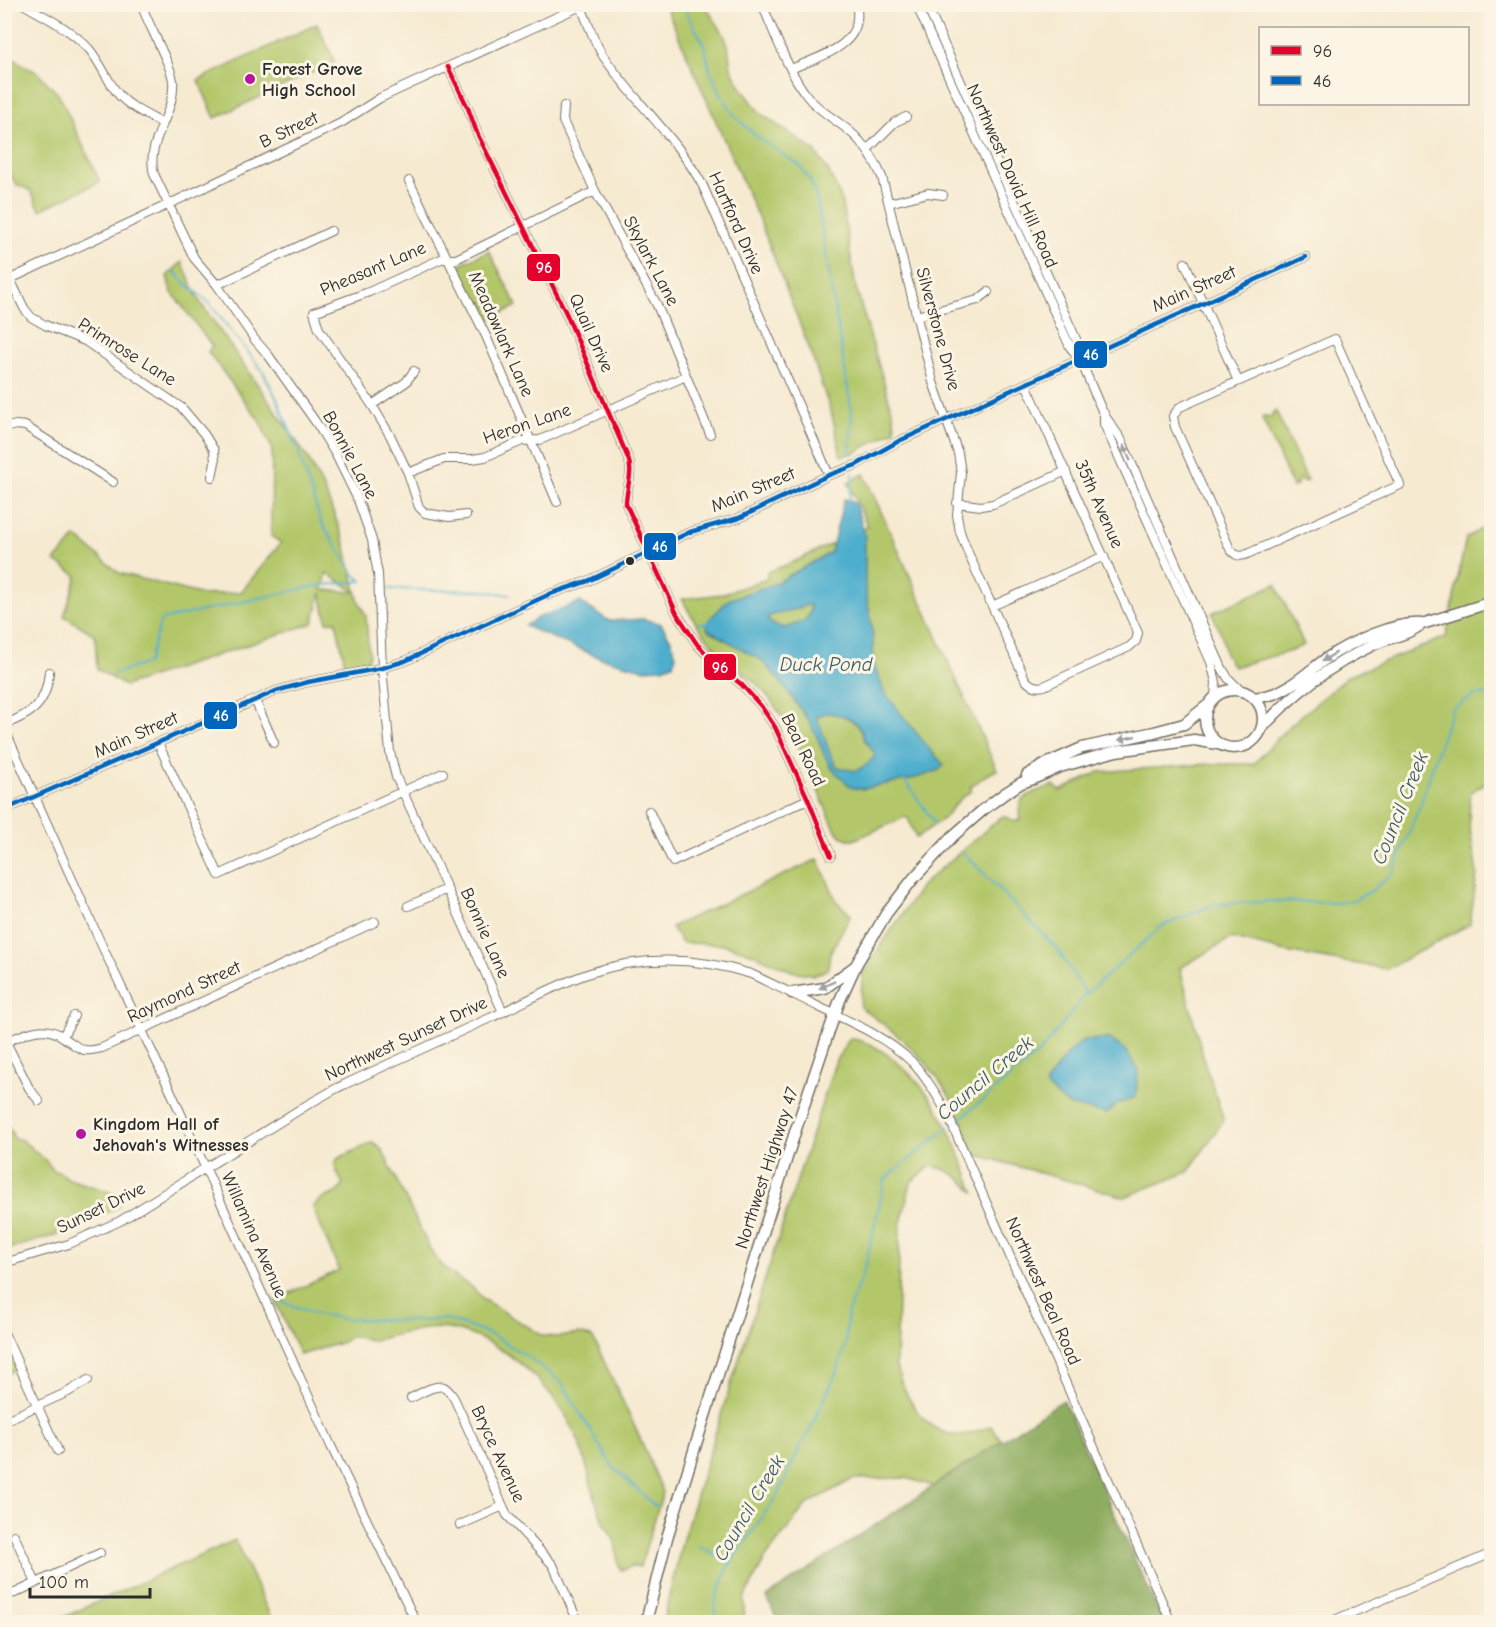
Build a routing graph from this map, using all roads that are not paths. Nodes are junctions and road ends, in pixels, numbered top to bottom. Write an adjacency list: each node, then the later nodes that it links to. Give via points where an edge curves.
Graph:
1 (23, 4): 12 (street, via 80,41 119,95)
2 (141, 4): 12 (street, Bonnie Lane, via 173,82)
3 (762, 4): 9 (street, Silverstone Drive)
4 (856, 4): 9 (street, via 856,26 847,42)
5 (916, 4): 30 (street, Northwest David Hill Road, via 1068,343)
6 (926, 4): 30 (street, Northwest David Hill Road, via 1078,343)
7 (582, 5): 8 (street, B Street); 44 (street, Hartford Drive, via 604,57 680,149 703,186)
8 (448, 66): 18 (street, B Street, via 375,101 341,123); 19 (street, Quail Drive)
9 (791, 69): 13 (street, Silverstone Drive, via 813,103)
10 (564, 105): 15 (street, Skylark Lane, via 563,121)
11 (906, 117): 13 (street, via 895,122)
12 (162, 123): 18 (street, Bonnie Lane, via 152,166)
13 (867, 150): 17 (street, Silverstone Drive, via 882,177)
14 (409, 181): 22 (street, Meadowlark Lane)
15 (595, 191): 19 (street, Pheasant Lane); 32 (street, Skylark Lane, via 657,306)
16 (942, 195): 17 (street, via 928,193)
17 (889, 203): 29 (street, Silverstone Drive)
18 (168, 205): 25 (street, B Street); 26 (street, Bonnie Lane, via 194,258)
19 (524, 226): 22 (street, Pheasant Lane, via 456,259); 36 (street, Quail Drive, via 566,312)
20 (331, 231): 26 (street)
21 (1306, 257): 28 (street, Main Street)
22 (448, 259): 35 (street, Pheasant Lane, via 314,312 319,329); 41 (street, Meadowlark Lane, via 486,336)
23 (1185, 264): 28 (street)
24 (4, 267): 25 (street, Primrose Lane)
25 (7, 280): 45 (street, Primrose Lane, via 31,317 85,341 182,408 214,450)
26 (217, 285): 57 (street, Bonnie Lane, via 322,431 358,500 372,540 378,574)
27 (988, 292): 29 (street, via 978,300)
28 (1203, 303): 30 (street, Main Street); 33 (street)
29 (916, 316): 38 (street, Silverstone Drive)
30 (1080, 359): 34 (street, Main Street); 37 (street, Northwest David Hill Road)
31 (414, 371): 35 (street, via 406,382)
32 (686, 376): 36 (street, Heron Lane); 40 (street, Skylark Lane)
33 (1238, 381): 33 (street, via 1180,407 1173,418 1235,555 1245,555 1400,484 1335,339)
34 (1026, 384): 38 (street, Main Street); 42 (street, 35th Avenue)
35 (372, 405): 43 (street, Pheasant Lane)
36 (607, 411): 41 (street, Heron Lane); 51 (street, Quail Drive, via 630,463 626,504)
37 (1104, 413): 60 (street, Northwest David Hill Road, one-way to 37, via 1222,668 1121,439); 63 (street, Northwest David Hill Road, via 1104,424 1211,662 1216,682)
38 (946, 420): 44 (street, Main Street); 48 (street, Silverstone Drive, via 961,468)
39 (4, 428): 46 (street, via 25,426)
40 (710, 434)
41 (530, 441): 43 (street, Heron Lane, via 485,457 444,459); 47 (street, Meadowlark Lane)
42 (1066, 471): 48 (street, via 993,504); 52 (street, 35th Avenue)
43 (408, 473): 49 (street, Pheasant Lane, via 419,507 425,513 449,517)
44 (829, 475): 51 (street, Main Street, via 739,518 690,532)
45 (212, 477)
46 (113, 482)
47 (557, 502)
48 (957, 504): 55 (street, Silverstone Drive, via 963,542)
49 (466, 514)
50 (4, 549): 53 (street)
51 (648, 553): 57 (street, Main Street, via 429,651); 73 (street, Beal Road, via 677,614 698,644 761,705)
52 (1104, 556): 55 (street); 59 (street, 35th Avenue, via 1137,629 1137,639 1129,647 1044,686)
53 (4, 573)
54 (1491, 602): 56 (main road)
55 (992, 606): 59 (street, Silverstone Drive, via 1025,679)
56 (1422, 624): 61 (main road, one-way to 61, via 1410,623 1380,632 1330,656 1284,689); 65 (main road, via 1348,657 1277,710)
57 (382, 668): 62 (street, Main Street, via 290,687); 71 (street, Bonnie Lane, via 390,752)
58 (49, 672): 64 (street, via 47,689 39,705)
59 (1032, 686)
60 (1241, 691): 61 (main road); 63 (main road, via 1223,692)
61 (1254, 698): 65 (main road, via 1263,711)
62 (255, 700): 66 (street, Main Street); 67 (street)
63 (1212, 701): 68 (main road, via 1205,722); 70 (main road, Northwest Highway 47, one-way to 70, via 1184,724 1083,748 1048,763 1026,776)
64 (4, 727): 72 (street, Willamina Avenue)
65 (1263, 727): 68 (main road, via 1245,747)
66 (158, 743): 71 (street, via 219,874); 72 (street, Main Street)
67 (274, 743)
68 (1218, 744): 70 (main road, Northwest Highway 47, via 1194,740 1116,751 1060,766)
69 (443, 773): 71 (street)
70 (1022, 783): 80 (main road, Northwest Highway 47, via 967,823 925,865 886,914)
71 (403, 792): 77 (street, Bonnie Lane)
72 (35, 797): 74 (street, Main Street); 85 (street, Willamina Avenue)
73 (808, 799): 75 (street, via 673,862); 76 (street, Beal Road)
74 (4, 810)
75 (649, 811)
76 (831, 856)
77 (447, 889): 78 (street); 82 (street, Bonnie Lane)
78 (408, 906)
79 (375, 922): 85 (street, Raymond Street)
80 (856, 965): 81 (main road, one-way to 81, via 825,988); 83 (main road, Northwest Highway 47)
81 (792, 993): 82 (street, Northwest Sunset Drive, via 733,968 700,961 654,959 589,973); 83 (street, Northwest Sunset Drive)
82 (503, 1012): 89 (street, Northwest Sunset Drive, via 338,1088)
83 (835, 1014): 106 (main road, Northwest Highway 47, via 696,1444); 107 (street, Northwest Beal Road, via 877,1035 904,1055 924,1076 946,1111)
84 (74, 1016): 86 (street)
85 (142, 1030): 86 (street, Raymond Street, via 92,1051 75,1046); 89 (street, Willamina Avenue)
86 (63, 1036): 87 (street, Raymond Street, via 39,1030)
87 (5, 1042): 88 (street)
88 (39, 1101)
89 (206, 1168): 90 (street, Sunset Drive, via 96,1233); 104 (street, Willamina Avenue, via 331,1446)
90 (4, 1263)
91 (4, 1333): 94 (street)
92 (88, 1380): 94 (street)
93 (411, 1398): 97 (street, Bryce Avenue, via 433,1388 446,1388)
94 (37, 1406): 95 (street); 96 (street)
95 (4, 1421)
96 (57, 1451)
97 (503, 1506): 98 (street); 105 (street, Bryce Avenue, via 553,1565)
98 (460, 1525)
99 (14, 1535): 102 (street)
100 (100, 1553): 102 (street)
101 (1491, 1553): 108 (street)
102 (36, 1583): 103 (street)
103 (4, 1595)
104 (417, 1623)
105 (578, 1623)
106 (646, 1623)
107 (1171, 1623)
108 (1330, 1623)

